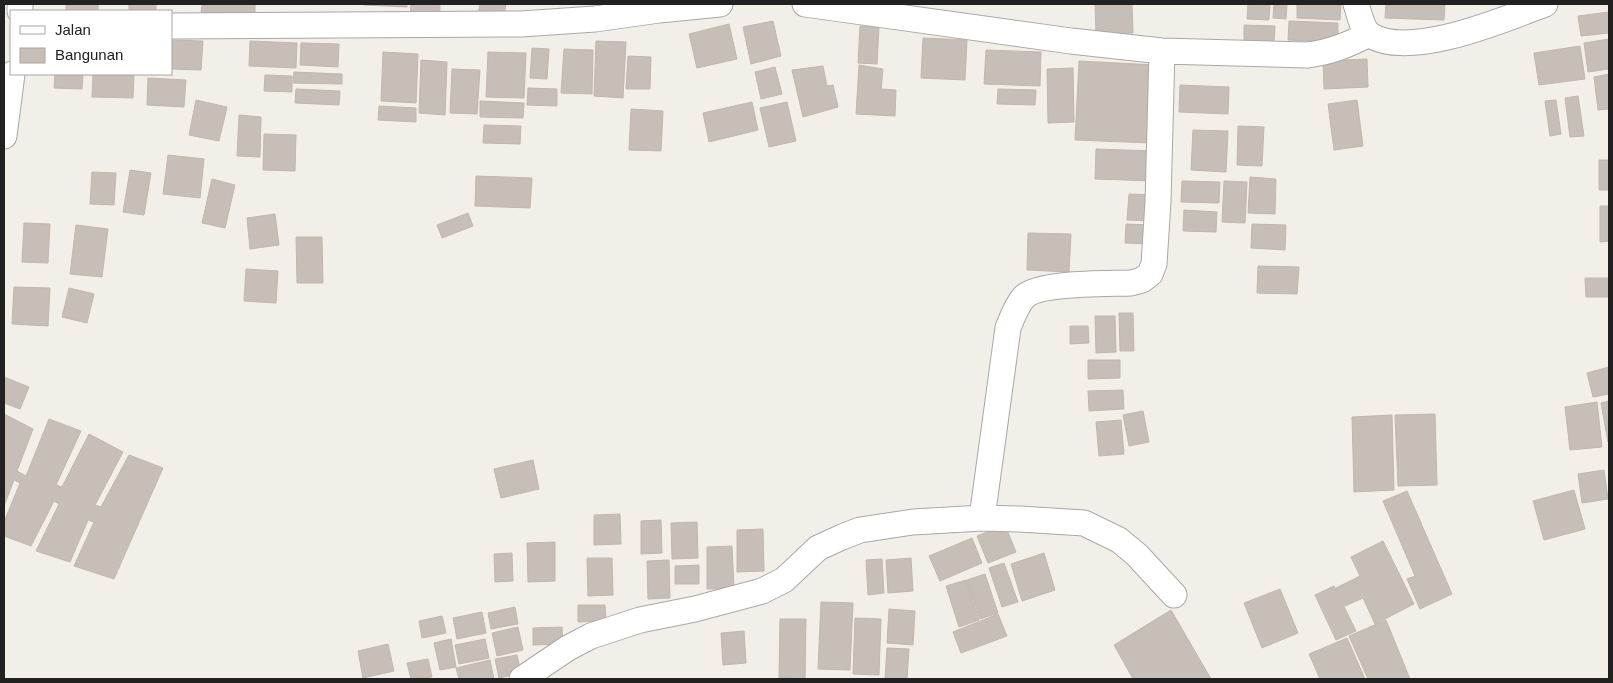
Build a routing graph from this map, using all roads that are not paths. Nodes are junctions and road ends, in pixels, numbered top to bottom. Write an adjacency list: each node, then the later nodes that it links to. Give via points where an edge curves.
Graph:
1 (720, 4): 6 (street, via 521,24)
2 (805, 4): 5 (street)
3 (1356, 4): 7 (street)
4 (1545, 4): 7 (street, via 1461,34 1428,40 1401,43)
5 (888, 9): 8 (street, via 1071,41)
6 (172, 26)
7 (1369, 34): 8 (street, via 1326,52 1307,55)
8 (1162, 51): 11 (street, via 1154,264 1150,274 1142,280 1039,289 1026,296 1018,306 1008,328)
9 (12, 75): 10 (street)
10 (4, 136)
11 (982, 518): 12 (street, via 1084,524 1119,540); 13 (street, via 914,522 860,530 818,548 784,580 762,591 694,610 640,620 591,636)
12 (1174, 596)
13 (522, 679)

